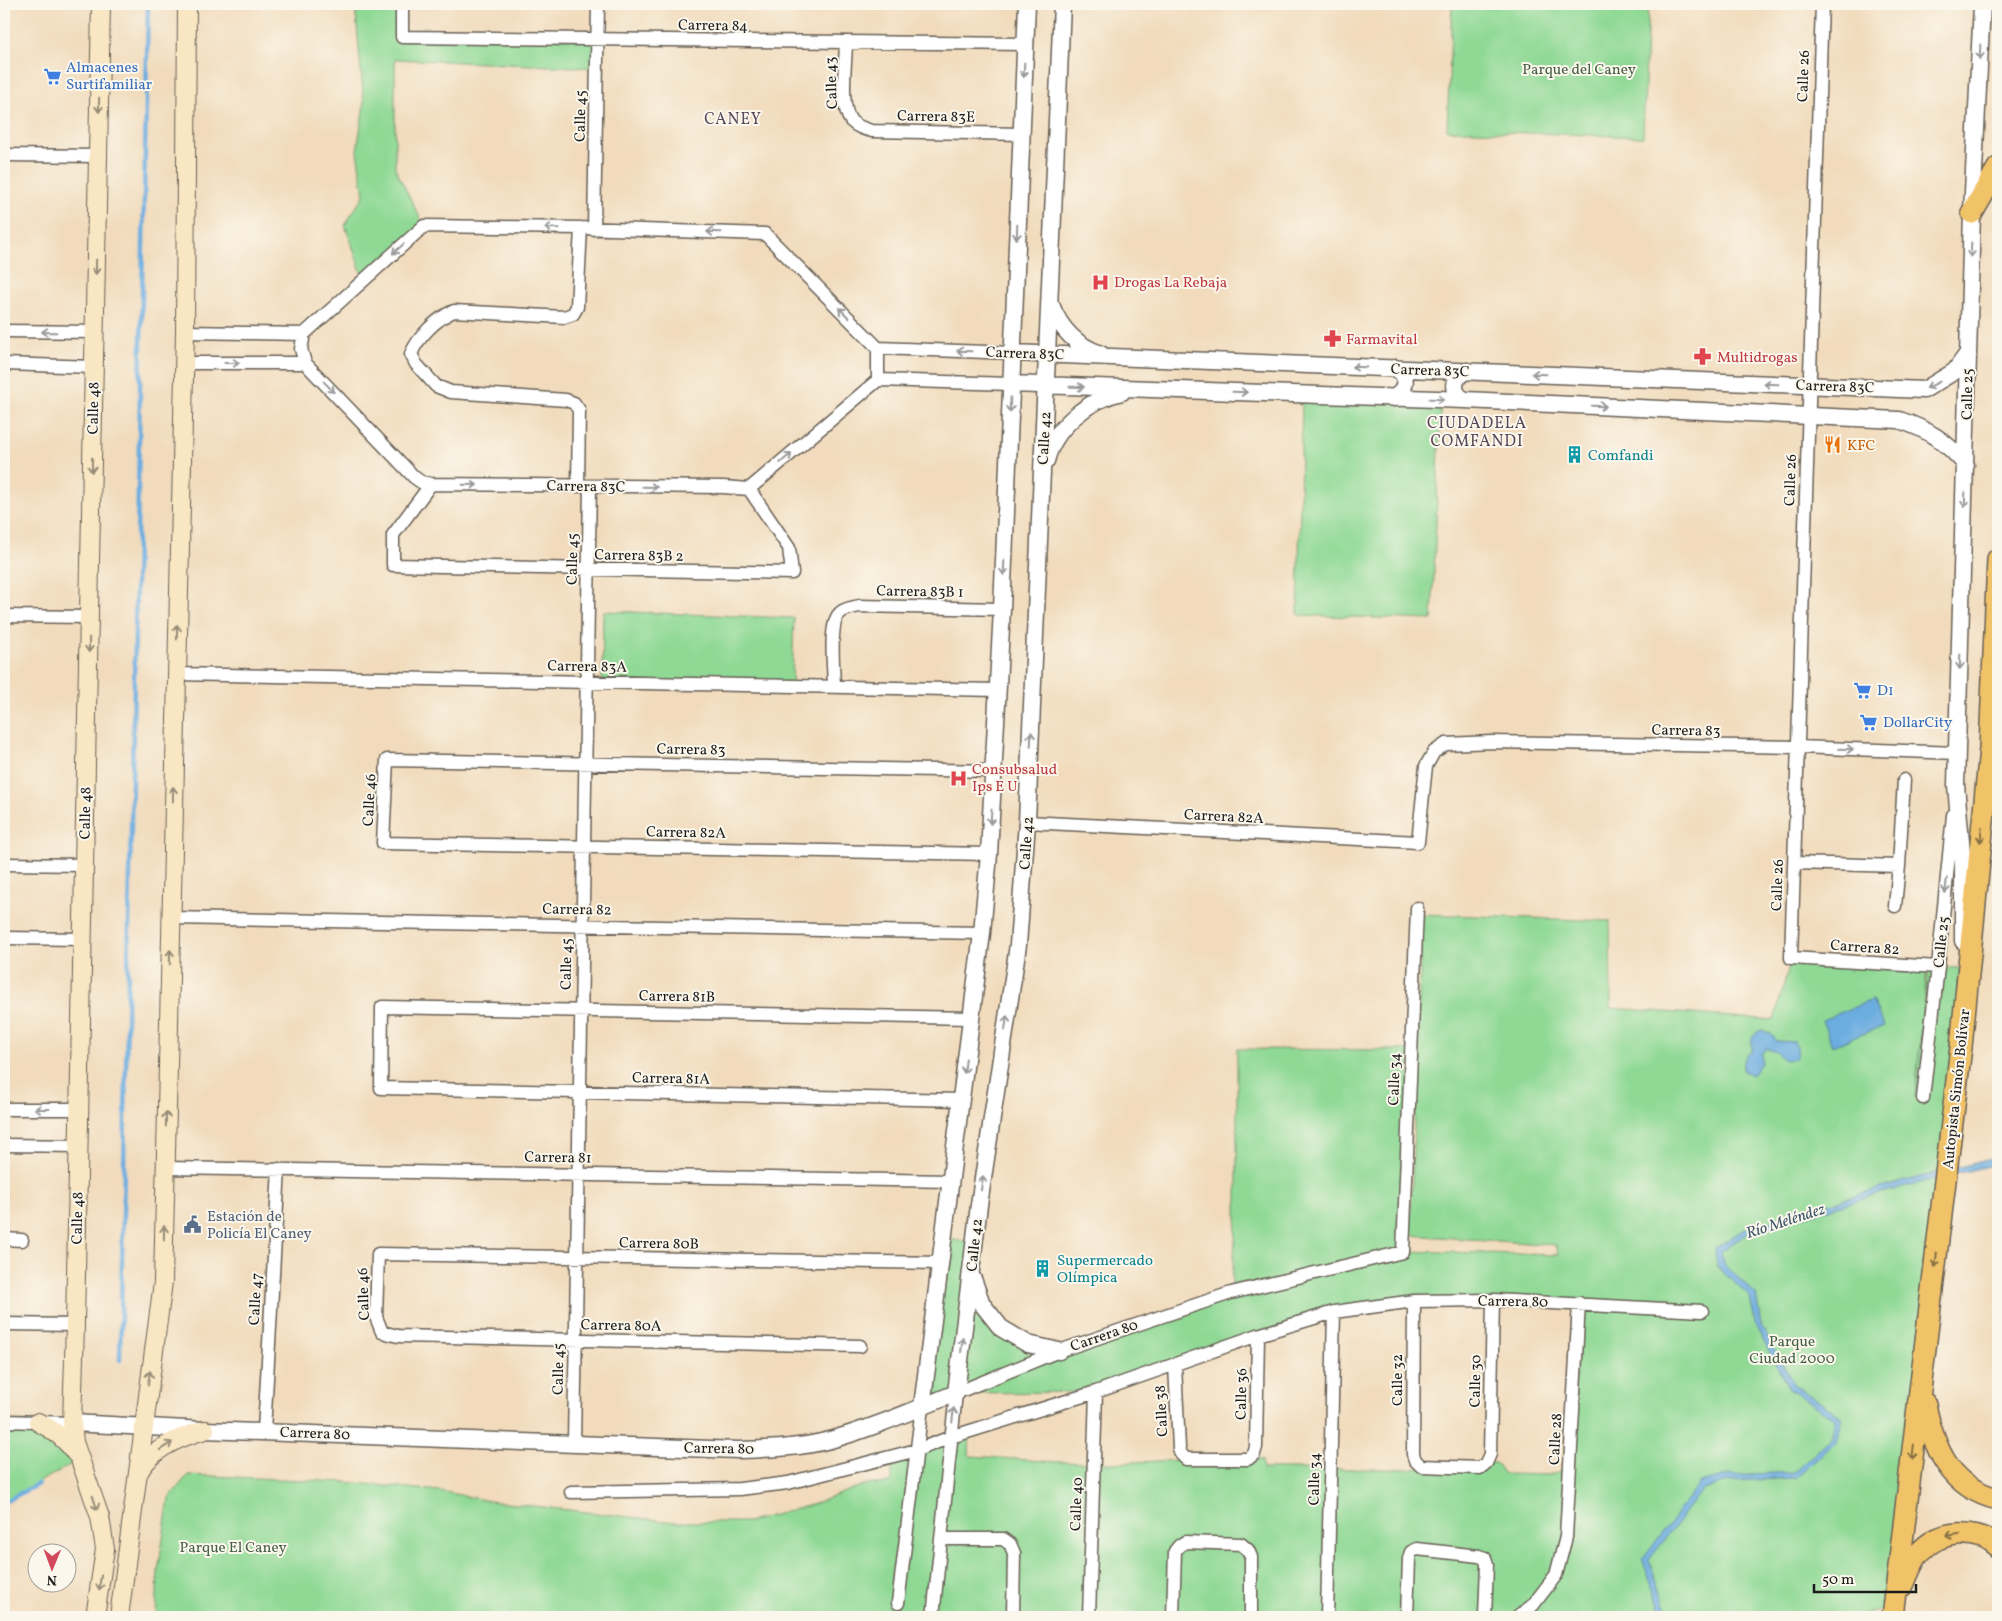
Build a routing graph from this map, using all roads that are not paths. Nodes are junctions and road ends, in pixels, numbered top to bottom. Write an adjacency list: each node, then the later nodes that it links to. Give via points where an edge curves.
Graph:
1 (102, 4): 15 (main road, Calle 48, one-way to 15)
2 (187, 4): 22 (main road)
3 (402, 4): 9 (street, Carrera 84, via 402,37)
4 (598, 4): 9 (street, Calle 45)
5 (1027, 4): 11 (street, Calle 42)
6 (1062, 4): 19 (street, Calle 42)
7 (1822, 4): 38 (street, Calle 26)
8 (1982, 4): 17 (street, Calle 25, one-way to 17)
9 (598, 40): 10 (street, Carrera 84); 18 (street, Calle 45)
10 (846, 42): 11 (street, Carrera 84); 12 (street, Calle 43, via 845,102)
11 (1025, 44): 13 (street, Calle 42, one-way to 13)
12 (852, 122): 13 (street, Carrera 83E, via 872,131)
13 (1021, 134): 25 (street, Calle 42, one-way to 25)
14 (4, 155): 15 (street)
15 (98, 156): 21 (main road, Calle 48, one-way to 21)
16 (1998, 168): 17 (highway)
17 (1972, 213): 26 (street, Calle 25, one-way to 26)
18 (588, 228): 23 (street, one-way to 23, via 424,226); 24 (street, one-way to 18, via 765,234); 46 (street, Calle 45, via 577,306 572,314 564,317 454,312 443,315 414,345 411,354 436,386 451,392 574,403 579,410)
19 (1050, 302): 27 (street, Calle 42); 28 (street, via 1055,316 1073,339 1098,353)
20 (4, 331): 21 (street, one-way to 20)
21 (95, 332): 32 (main road, Calle 48)
22 (185, 332): 23 (street); 29 (main road)
23 (304, 334): 30 (street, via 301,349)
24 (878, 348): 25 (street, Carrera 83C, one-way to 24); 35 (street)
25 (1012, 353): 27 (street, Carrera 83C); 36 (street, Calle 42)
26 (1968, 353): 38 (street, Carrera 83C, one-way to 38, via 1955,371 1924,390); 43 (street, Calle 25)
27 (1047, 354): 28 (street, Carrera 83C); 37 (street, Calle 42)
28 (1113, 356): 33 (street, Carrera 83C, one-way to 28)
29 (184, 363): 30 (street, one-way to 30); 53 (main road, one-way to 29)
30 (305, 363): 45 (street, Carrera 83C, one-way to 45, via 414,477)
31 (4, 364): 32 (street)
32 (94, 367): 52 (main road, Calle 48, one-way to 52)
33 (1395, 368): 34 (street, Carrera 83C); 40 (street, via 1402,372 1406,383)
34 (1467, 371): 38 (street, Carrera 83C, one-way to 34); 41 (street, via 1459,376 1455,385 1457,395)
35 (878, 380): 36 (street, Carrera 83C); 47 (street, one-way to 35)
36 (1011, 384): 37 (street, Carrera 83C); 50 (street, Calle 42, one-way to 50)
37 (1046, 385): 39 (street, Carrera 83C, one-way to 39); 44 (street, Calle 42)
38 (1809, 385): 42 (street, Calle 26)
39 (1144, 388): 40 (street, Carrera 83C, one-way to 40); 44 (street, via 1096,401 1076,416 1059,434 1048,456)
40 (1394, 398): 41 (street, Carrera 83C, one-way to 41)
41 (1465, 400): 42 (street, Carrera 83C, one-way to 42)
42 (1808, 415): 43 (street, Carrera 83C, via 1875,418 1919,426 1941,439); 57 (street, Calle 26)
43 (1966, 465): 58 (street, Calle 25, one-way to 58)
44 (1042, 481): 64 (street, Calle 42, one-way to 44)
45 (431, 484): 46 (street, Carrera 83C, one-way to 46); 49 (street, Carrera 83B 2, via 393,536 393,565)
46 (584, 486): 47 (street, Carrera 83C, one-way to 47); 49 (street, Calle 45)
47 (749, 489): 49 (street, Carrera 83B 2, via 789,548 792,573)
48 (1998, 559): 84 (highway, Autopista Simón Bolívar, one-way to 84, via 1990,749)
49 (588, 570): 54 (street, Calle 45)
50 (1002, 609): 55 (street, Carrera 83B 1, via 848,608 839,613 833,631); 56 (street, Calle 42)
51 (4, 616): 52 (street)
52 (89, 617): 71 (main road, Calle 48, one-way to 71)
53 (176, 674): 54 (street, Carrera 83A); 75 (main road, one-way to 53)
54 (587, 682): 55 (street, Carrera 83A); 60 (street, Calle 45)
55 (834, 687): 56 (street, Carrera 83A)
56 (998, 690): 61 (street, Calle 42)
57 (1798, 747): 58 (street, Carrera 83, one-way to 58); 65 (street, Carrera 83, via 1446,744 1434,752 1426,766); 69 (street, Calle 26)
58 (1957, 754): 63 (street, Calle 25)
59 (387, 760): 60 (street, Carrera 83); 66 (street, Calle 46)
60 (585, 764): 61 (street, Carrera 83); 67 (street, Calle 45)
61 (994, 771): 68 (street, Calle 42, one-way to 68)
62 (1904, 780): 72 (street)
63 (1956, 785): 81 (street, Calle 25, one-way to 81); 84 (street, Calle 25, via 1964,865)
64 (1028, 822): 65 (street, Carrera 82A); 103 (street, Calle 42, one-way to 64, via 1018,945)
65 (1418, 842)
66 (383, 843): 67 (street, Carrera 82A)
67 (584, 846): 68 (street, Carrera 82A); 76 (street, Calle 45)
68 (989, 854): 77 (street, Calle 42)
69 (1794, 863): 72 (street); 80 (street, Calle 26)
70 (4, 864): 71 (street)
71 (84, 865): 79 (main road, Calle 48)
72 (1899, 866): 73 (street)
73 (1895, 906)
74 (1416, 908): 99 (street, Calle 34)
75 (170, 918): 76 (street, Carrera 82); 93 (main road, one-way to 75)
76 (583, 926): 77 (street, Carrera 82); 82 (street, Calle 45)
77 (982, 933): 83 (street, Calle 42)
78 (4, 938): 79 (street)
79 (83, 939): 90 (main road, Calle 48)
80 (1791, 958): 81 (street, Carrera 82)
81 (1938, 967): 87 (street, Calle 25)
82 (581, 1011): 83 (street, Carrera 81B); 85 (street, Carrera 81B, via 382,1007); 86 (street, Calle 45)
83 (971, 1018): 88 (street, Calle 42, one-way to 88)
84 (1961, 1047): 117 (highway, Autopista Simón Bolívar, one-way to 117)
85 (381, 1088): 86 (street, Carrera 81A)
86 (580, 1092): 88 (street, Carrera 81A); 95 (street, Calle 45)
87 (1923, 1098)
88 (961, 1100): 96 (street, Calle 42)
89 (4, 1109): 90 (street, one-way to 89)
90 (80, 1109): 92 (main road, Calle 48)
91 (4, 1145): 92 (street)
92 (79, 1146): 110 (main road, Calle 48)
93 (165, 1168): 94 (street, Carrera 81); 124 (main road, one-way to 93, via 163,1282)
94 (279, 1169): 95 (street, Carrera 81); 126 (street, Calle 47)
95 (578, 1174): 96 (street, Carrera 81); 101 (street, Calle 45)
96 (951, 1180): 102 (street, Calle 42)
97 (4, 1239): 98 (street)
98 (22, 1240)
99 (1403, 1252): 115 (street, Carrera 80, via 1231,1292)
100 (378, 1254): 101 (street, Carrera 80B); 111 (street, Calle 46, via 376,1317)
101 (577, 1258): 102 (street, Carrera 80B); 113 (street, Calle 45)
102 (940, 1263): 120 (street, Calle 42)
103 (971, 1275): 115 (street, via 982,1304 1001,1328 1028,1344); 119 (street, Calle 42, one-way to 103)
104 (1493, 1300): 105 (street, Carrera 80); 106 (street, Carrera 80); 132 (street, Calle 30, via 1490,1454 1486,1463 1480,1468 1421,1466)
105 (1414, 1301): 108 (street, Carrera 80); 132 (street, Calle 32)
106 (1579, 1303): 107 (street, Carrera 80); 150 (street, Calle 28, via 1566,1537 1556,1575)
107 (1702, 1311)
108 (1334, 1312): 112 (street, Carrera 80); 147 (street, Calle 34)
109 (4, 1324): 110 (street)
110 (75, 1325): 123 (main road, Calle 48)
111 (382, 1332): 113 (street, Carrera 80A, via 398,1336)
112 (1258, 1335): 116 (street, Carrera 80); 130 (street, Calle 36, via 1254,1454 1248,1459 1186,1459)
113 (575, 1340): 114 (street, Carrera 80A); 128 (street, Calle 45)
114 (860, 1346)
115 (1059, 1351): 119 (street, Carrera 80)
116 (1175, 1365): 118 (street, Carrera 80); 130 (street, Calle 38)
117 (1921, 1386): 135 (highway, via 1929,1427 1944,1460 1972,1489); 139 (highway, Autopista Simón Bolívar, one-way to 139)
118 (1096, 1392): 127 (street, Carrera 80); 144 (street, Calle 40)
119 (956, 1393): 120 (street, Carrera 80); 127 (street, Calle 42, one-way to 119)
120 (922, 1407): 128 (street, Carrera 80, via 877,1426 828,1440 777,1449); 129 (street, Calle 42)
121 (4, 1420): 122 (street, Carrera 80)
122 (38, 1422): 123 (street, Carrera 80); 131 (main road, via 68,1442)
123 (72, 1423): 124 (street, Carrera 80); 131 (main road, Calle 48)
124 (143, 1426): 125 (street, Carrera 80); 133 (main road)
125 (205, 1430): 126 (street, Carrera 80); 133 (main road, one-way to 125, via 141,1467 159,1450)
126 (264, 1431): 128 (street, Carrera 80)
127 (951, 1437): 129 (street, Carrera 80); 136 (street, Calle 42)
128 (574, 1444)
129 (917, 1450): 134 (street, Carrera 80, via 788,1483 740,1489); 138 (street, Calle 42)
130 (1181, 1454)
131 (80, 1459): 140 (main road, Calle 48, one-way to 140, via 100,1517 105,1549)
132 (1415, 1460)
133 (136, 1477): 141 (main road)
134 (570, 1492)
135 (1998, 1499)
136 (941, 1539): 142 (street, Calle 42); 143 (street, via 1003,1539 1010,1544 1014,1553)
137 (1998, 1548): 139 (highway, one-way to 139, via 1970,1534 1951,1534 1934,1540 1920,1552 1911,1566)
138 (898, 1603)
139 (1894, 1612)
140 (95, 1617)
141 (118, 1617)
142 (933, 1617)
143 (1013, 1617)
144 (1089, 1617)
145 (1174, 1617): 146 (street, via 1176,1550 1185,1542 1241,1544 1248,1550 1251,1557)
146 (1251, 1617)
147 (1327, 1617)
148 (1407, 1617): 149 (street, via 1411,1552 1416,1549 1485,1558 1488,1564)
149 (1485, 1617)
150 (1518, 1617)

